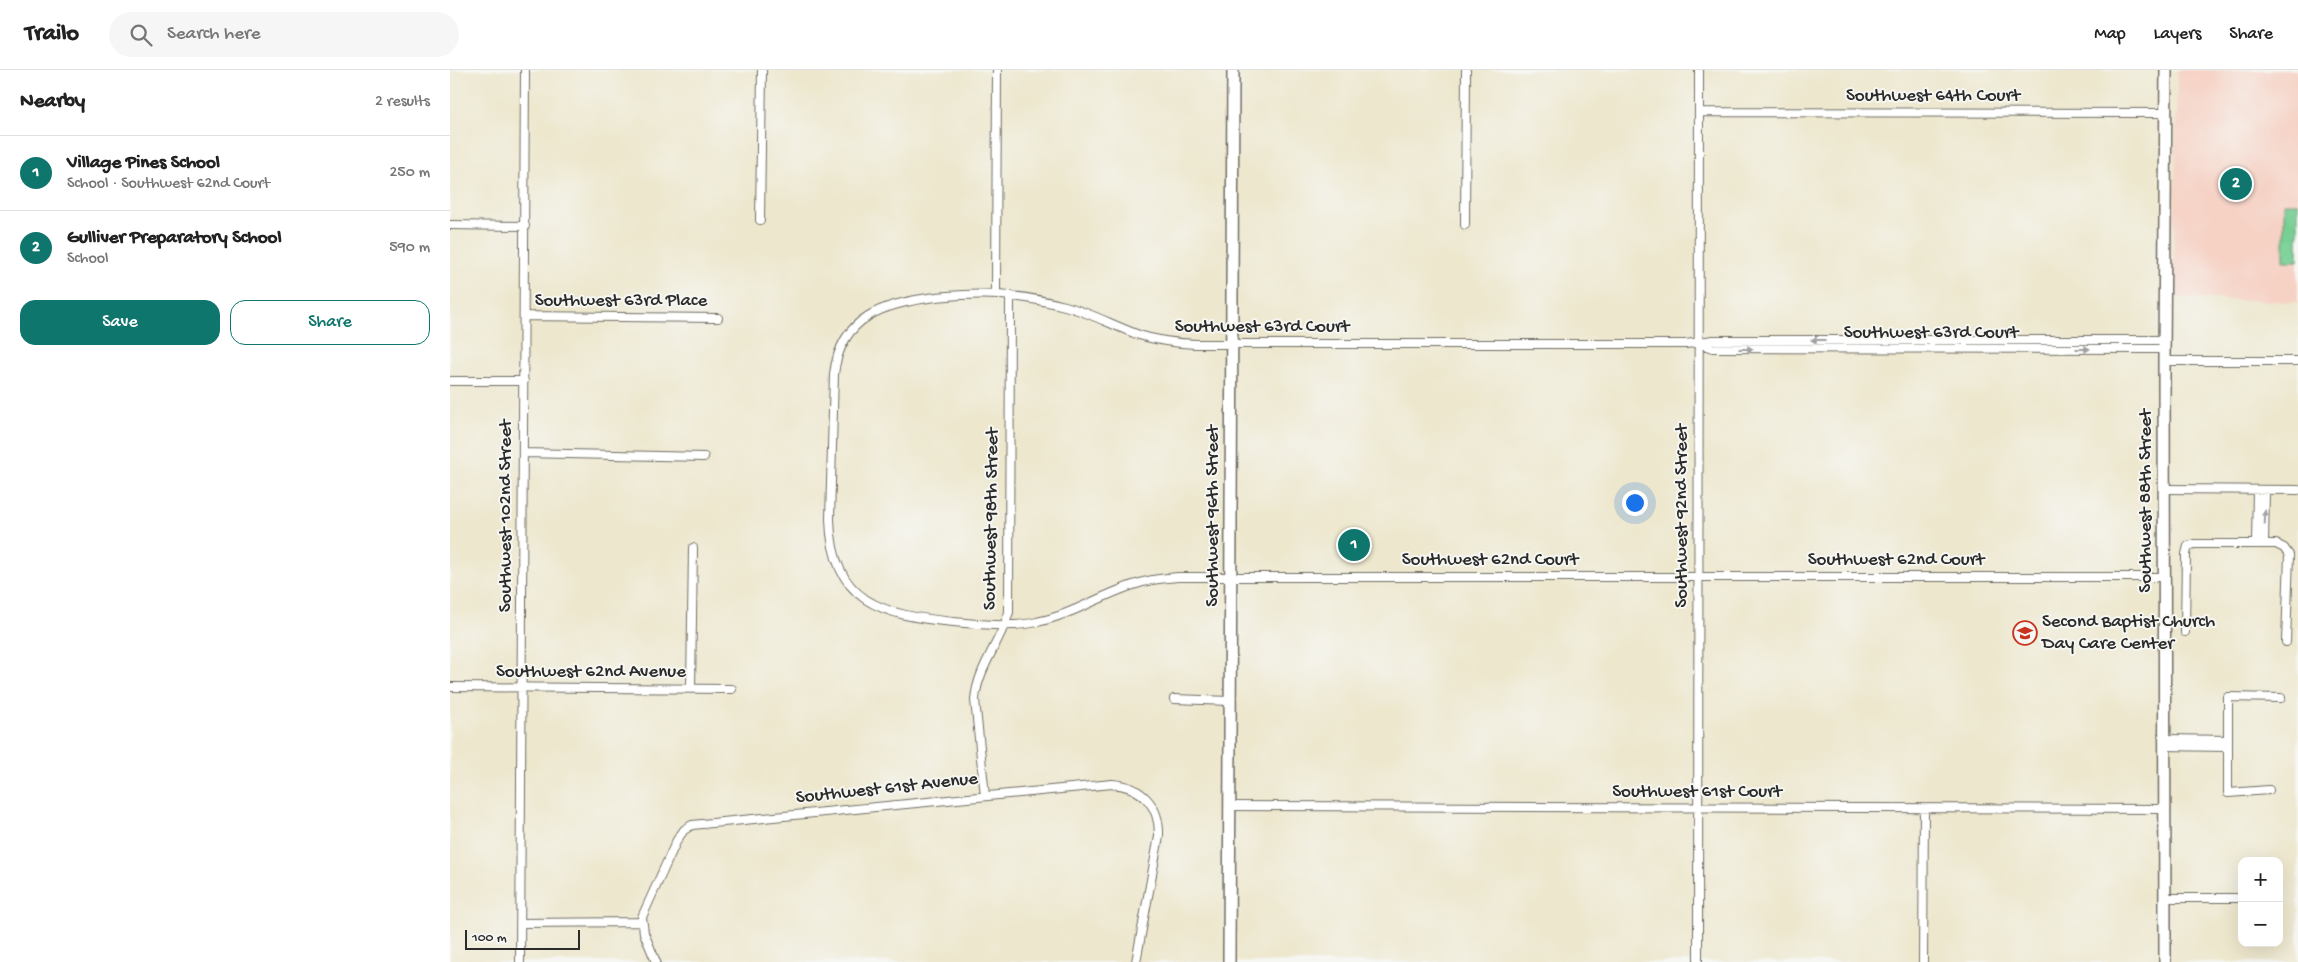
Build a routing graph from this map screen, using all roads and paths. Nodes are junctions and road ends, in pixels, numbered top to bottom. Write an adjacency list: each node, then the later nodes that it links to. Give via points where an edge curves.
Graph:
1 (525, 70): 13 (street, Southwest 102nd Street)
2 (762, 70): 10 (street)
3 (997, 70): 14 (street)
4 (1233, 70): 23 (street, Southwest 96th Street)
5 (1466, 70): 12 (street)
6 (1699, 70): 8 (street, Southwest 92nd Street)
7 (2166, 70): 9 (street, Southwest 88th Street)
8 (1699, 112): 9 (street, Southwest 64th Court); 22 (street, Southwest 92nd Street)
9 (2166, 113): 28 (street, Southwest 88th Street)
10 (760, 220)
11 (450, 225): 13 (street)
12 (1465, 225)
13 (524, 226): 16 (street, Southwest 102nd Street)
14 (996, 294): 15 (street, Southwest 63rd Court); 40 (street, Southwest 63rd Court, via 927,298 887,306 866,317 847,336 836,359 834,374 830,520)
15 (1010, 295): 23 (street, Southwest 63rd Court, via 1078,310 1161,341); 44 (street, Southwest 98th Street, via 1009,612)
16 (524, 316): 17 (street, Southwest 63rd Place); 31 (street, Southwest 102nd Street)
17 (718, 318)
18 (1795, 340): 19 (street, Southwest 63rd Court, one-way to 18); 22 (street, Southwest 63rd Court, via 1713,340); 25 (street)
19 (1886, 340): 20 (street, Southwest 63rd Court); 24 (street)
20 (1973, 340): 21 (street, Southwest 63rd Court); 26 (street)
21 (2063, 340): 27 (street); 28 (street, Southwest 63rd Court)
22 (1698, 343): 23 (street, Southwest 63rd Court); 25 (street, Southwest 63rd Court, one-way to 25, via 1713,348); 42 (street, Southwest 92nd Street)
23 (1232, 344): 41 (street, Southwest 96th Street)
24 (1885, 348): 25 (street, Southwest 63rd Court); 26 (street, Southwest 63rd Court)
25 (1795, 349)
26 (1973, 349): 27 (street, Southwest 63rd Court)
27 (2062, 349): 28 (street, Southwest 63rd Court, one-way to 28)
28 (2164, 350): 29 (street); 34 (street, Southwest 88th Street)
29 (2298, 361)
30 (450, 381): 31 (street)
31 (524, 381): 32 (street, Southwest 102nd Street)
32 (523, 453): 33 (street); 48 (street, Southwest 102nd Street)
33 (704, 457)
34 (2163, 489): 35 (street); 43 (street, Southwest 88th Street)
35 (2257, 490): 36 (street); 38 (street)
36 (2265, 490): 37 (street); 38 (street, one-way to 36)
37 (2298, 490)
38 (2260, 544): 45 (street, via 2191,544 2186,554); 46 (street, via 2280,546 2287,551)
39 (693, 548): 49 (street)
40 (841, 573): 44 (street, Southwest 62nd Court, via 861,596 897,614 962,623)
41 (1231, 576): 42 (street, Southwest 62nd Court); 44 (street, Southwest 62nd Court, via 1140,582 1060,616 1034,623); 53 (street, Southwest 96th Street)
42 (1698, 576): 43 (street, Southwest 62nd Court); 59 (street, Southwest 92nd Street)
43 (2164, 577): 54 (street, Southwest 88th Street)
44 (1005, 624): 57 (street, Southwest 98th Street, via 975,694)
45 (2185, 632)
46 (2286, 642)
47 (450, 687): 48 (street, Southwest 62nd Avenue)
48 (522, 687): 49 (street, Southwest 62nd Avenue); 65 (street, Southwest 102nd Street)
49 (691, 688): 50 (street, Southwest 62nd Avenue)
50 (732, 689)
51 (2281, 698): 55 (street, via 2228,697)
52 (1174, 699): 53 (street)
53 (1230, 701): 58 (street, Southwest 96th Street)
54 (2164, 743): 55 (street); 61 (street, Southwest 88th Street)
55 (2228, 744): 56 (street, via 2228,792)
56 (2269, 790)
57 (985, 796): 64 (street, Southwest 61st Avenue, via 692,825 680,834 644,910); 68 (street, Southwest 61st Avenue, via 1112,784 1131,788 1150,801 1159,820 1159,836)
58 (1230, 806): 59 (street, Southwest 61st Court); 69 (street, Southwest 96th Street)
59 (1698, 808): 60 (street, Southwest 61st Court); 70 (street, Southwest 92nd Street)
60 (1924, 809): 61 (street, Southwest 61st Court); 71 (street)
61 (2164, 809): 62 (street, Southwest 88th Street)
62 (2164, 898): 63 (street); 72 (street, Southwest 88th Street)
63 (2238, 898)
64 (642, 922): 65 (street); 67 (street)
65 (520, 923): 66 (street, Southwest 102nd Street)
66 (520, 962)
67 (656, 962)
68 (1136, 962)
69 (1229, 962)
70 (1698, 962)
71 (1923, 962)
72 (2165, 962)

